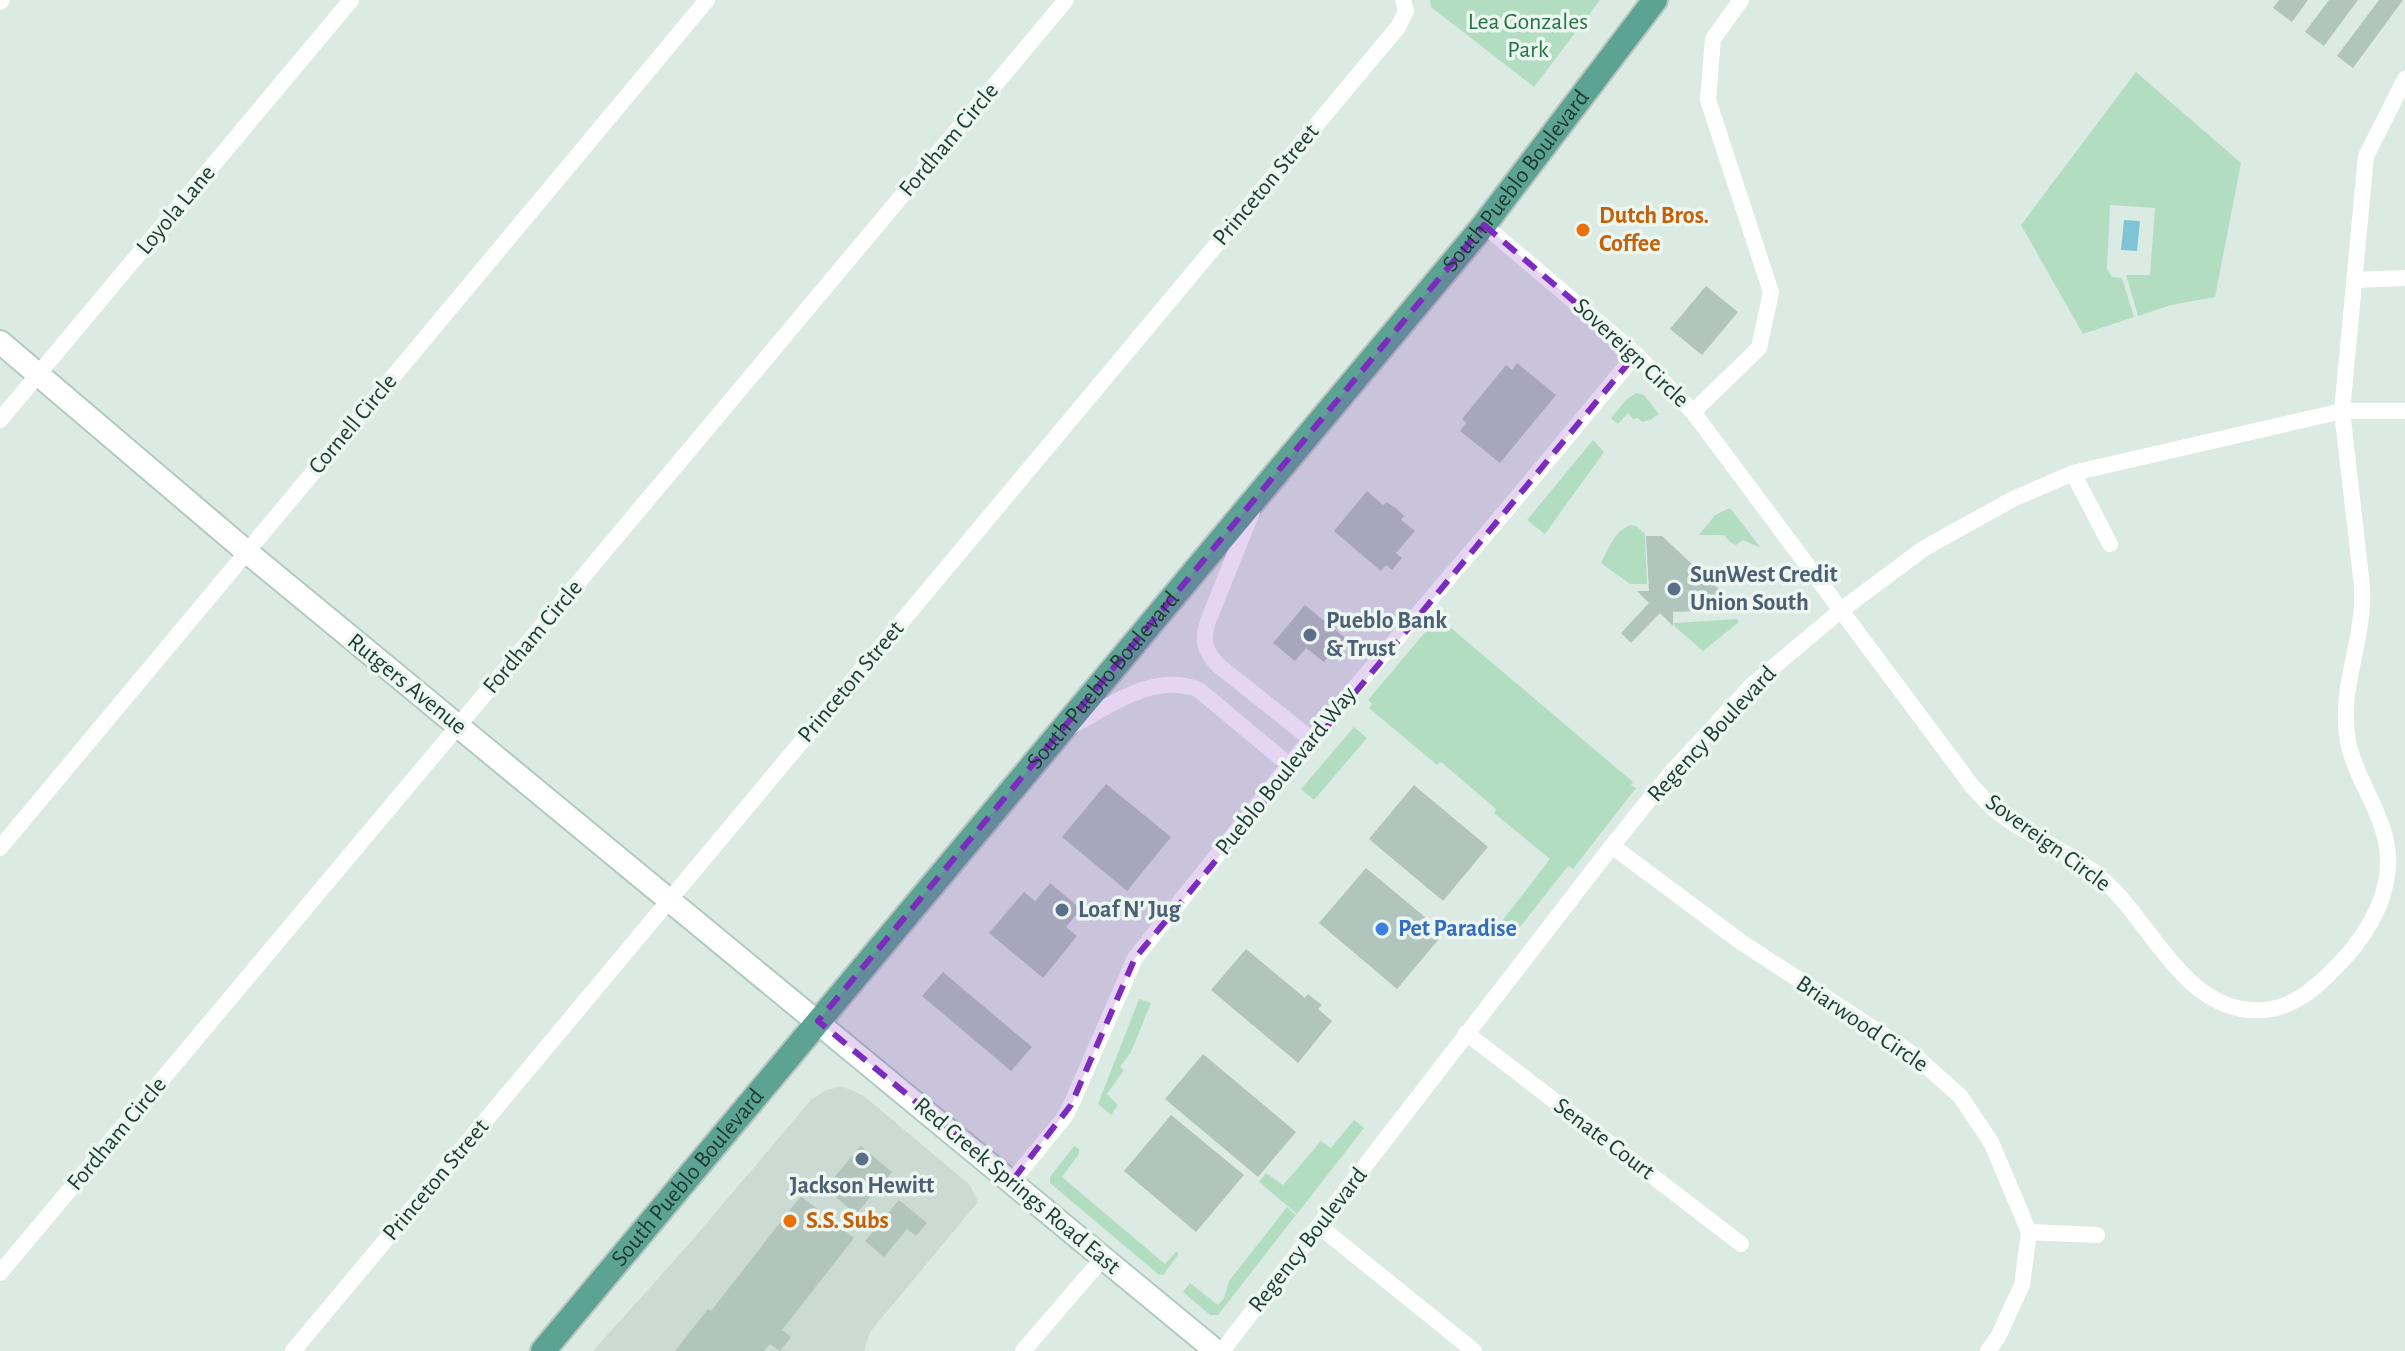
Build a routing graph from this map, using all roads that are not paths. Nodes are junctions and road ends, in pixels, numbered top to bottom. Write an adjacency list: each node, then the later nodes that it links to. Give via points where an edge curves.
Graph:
1 (351, 0): 13 (street, Loyola Lane)
2 (707, 0): 21 (street, Cornell Circle)
3 (1066, 0): 23 (street, Fordham Circle)
4 (1655, 0): 8 (main road, South Pueblo Boulevard)
5 (1741, 0): 16 (street, via 1713,39 1708,100 1771,292 1759,348)
6 (1405, 6): 29 (street, Princeton Street, via 1398,27)
7 (2405, 79): 10 (street, Sovereign Circle, via 2366,156)
8 (1484, 225): 12 (street, Sovereign Circle); 19 (main road, South Pueblo Boulevard)
9 (2405, 278): 10 (street)
10 (2355, 280): 14 (street, Sovereign Circle)
11 (0, 342): 13 (street, Rutgers Avenue)
12 (1636, 354): 16 (street, Sovereign Circle); 25 (street, Pueblo Boulevard Way)
13 (39, 375): 17 (street, Loyola Lane); 21 (street, Rutgers Avenue)
14 (2342, 411): 15 (street, Regency Boulevard); 18 (street, Regency Boulevard); 22 (street, Sovereign Circle, via 2362,586 2346,725 2355,764 2380,819 2388,868 2375,917 2363,938 2327,977 2288,1005 2253,1011 2225,1005 2199,991 2115,890 1992,807)
15 (2405, 411)
16 (1693, 412): 22 (street, Sovereign Circle)
17 (0, 420)
18 (2073, 473): 20 (street); 22 (street, Regency Boulevard, via 1923,549)
19 (1260, 491): 24 (main road, South Pueblo Boulevard); 25 (street, via 1208,621 1205,647 1219,666)
20 (2110, 544)
21 (247, 552): 23 (street, Rutgers Avenue); 28 (street, Cornell Circle)
22 (1840, 611): 27 (street, Regency Boulevard, via 1752,685)
23 (458, 726): 29 (street, Rutgers Avenue); 38 (street, Fordham Circle)
24 (1058, 733): 26 (street, via 1135,693 1172,682 1199,690); 30 (main road, South Pueblo Boulevard)
25 (1311, 739): 26 (street, Pueblo Boulevard Way)
26 (1289, 765): 32 (street, Pueblo Boulevard Way, via 1135,958 1064,1118)
27 (1612, 846): 31 (street, Regency Boulevard); 34 (street, Briarwood Circle, via 1741,942 1914,1055 1960,1096 1991,1142)
28 (0, 848)
29 (669, 900): 30 (street, Rutgers Avenue); 39 (street, Princeton Street)
30 (818, 1021): 32 (street, Red Creek Springs Road East); 40 (main road, South Pueblo Boulevard)
31 (1466, 1033): 33 (street, Regency Boulevard); 36 (street, Senate Court)
32 (1012, 1181): 37 (street, Red Creek Springs Road East)
33 (1319, 1226): 42 (street, Regency Boulevard); 43 (street)
34 (2029, 1232): 35 (street); 44 (street, via 2022,1285)
35 (2097, 1235)
36 (1741, 1244)
37 (1103, 1258): 41 (street); 42 (street, Red Creek Springs Road East)
38 (0, 1273)
39 (293, 1351)
40 (543, 1351)
41 (1023, 1351)
42 (1219, 1351)
43 (1474, 1351)
44 (1988, 1351)

